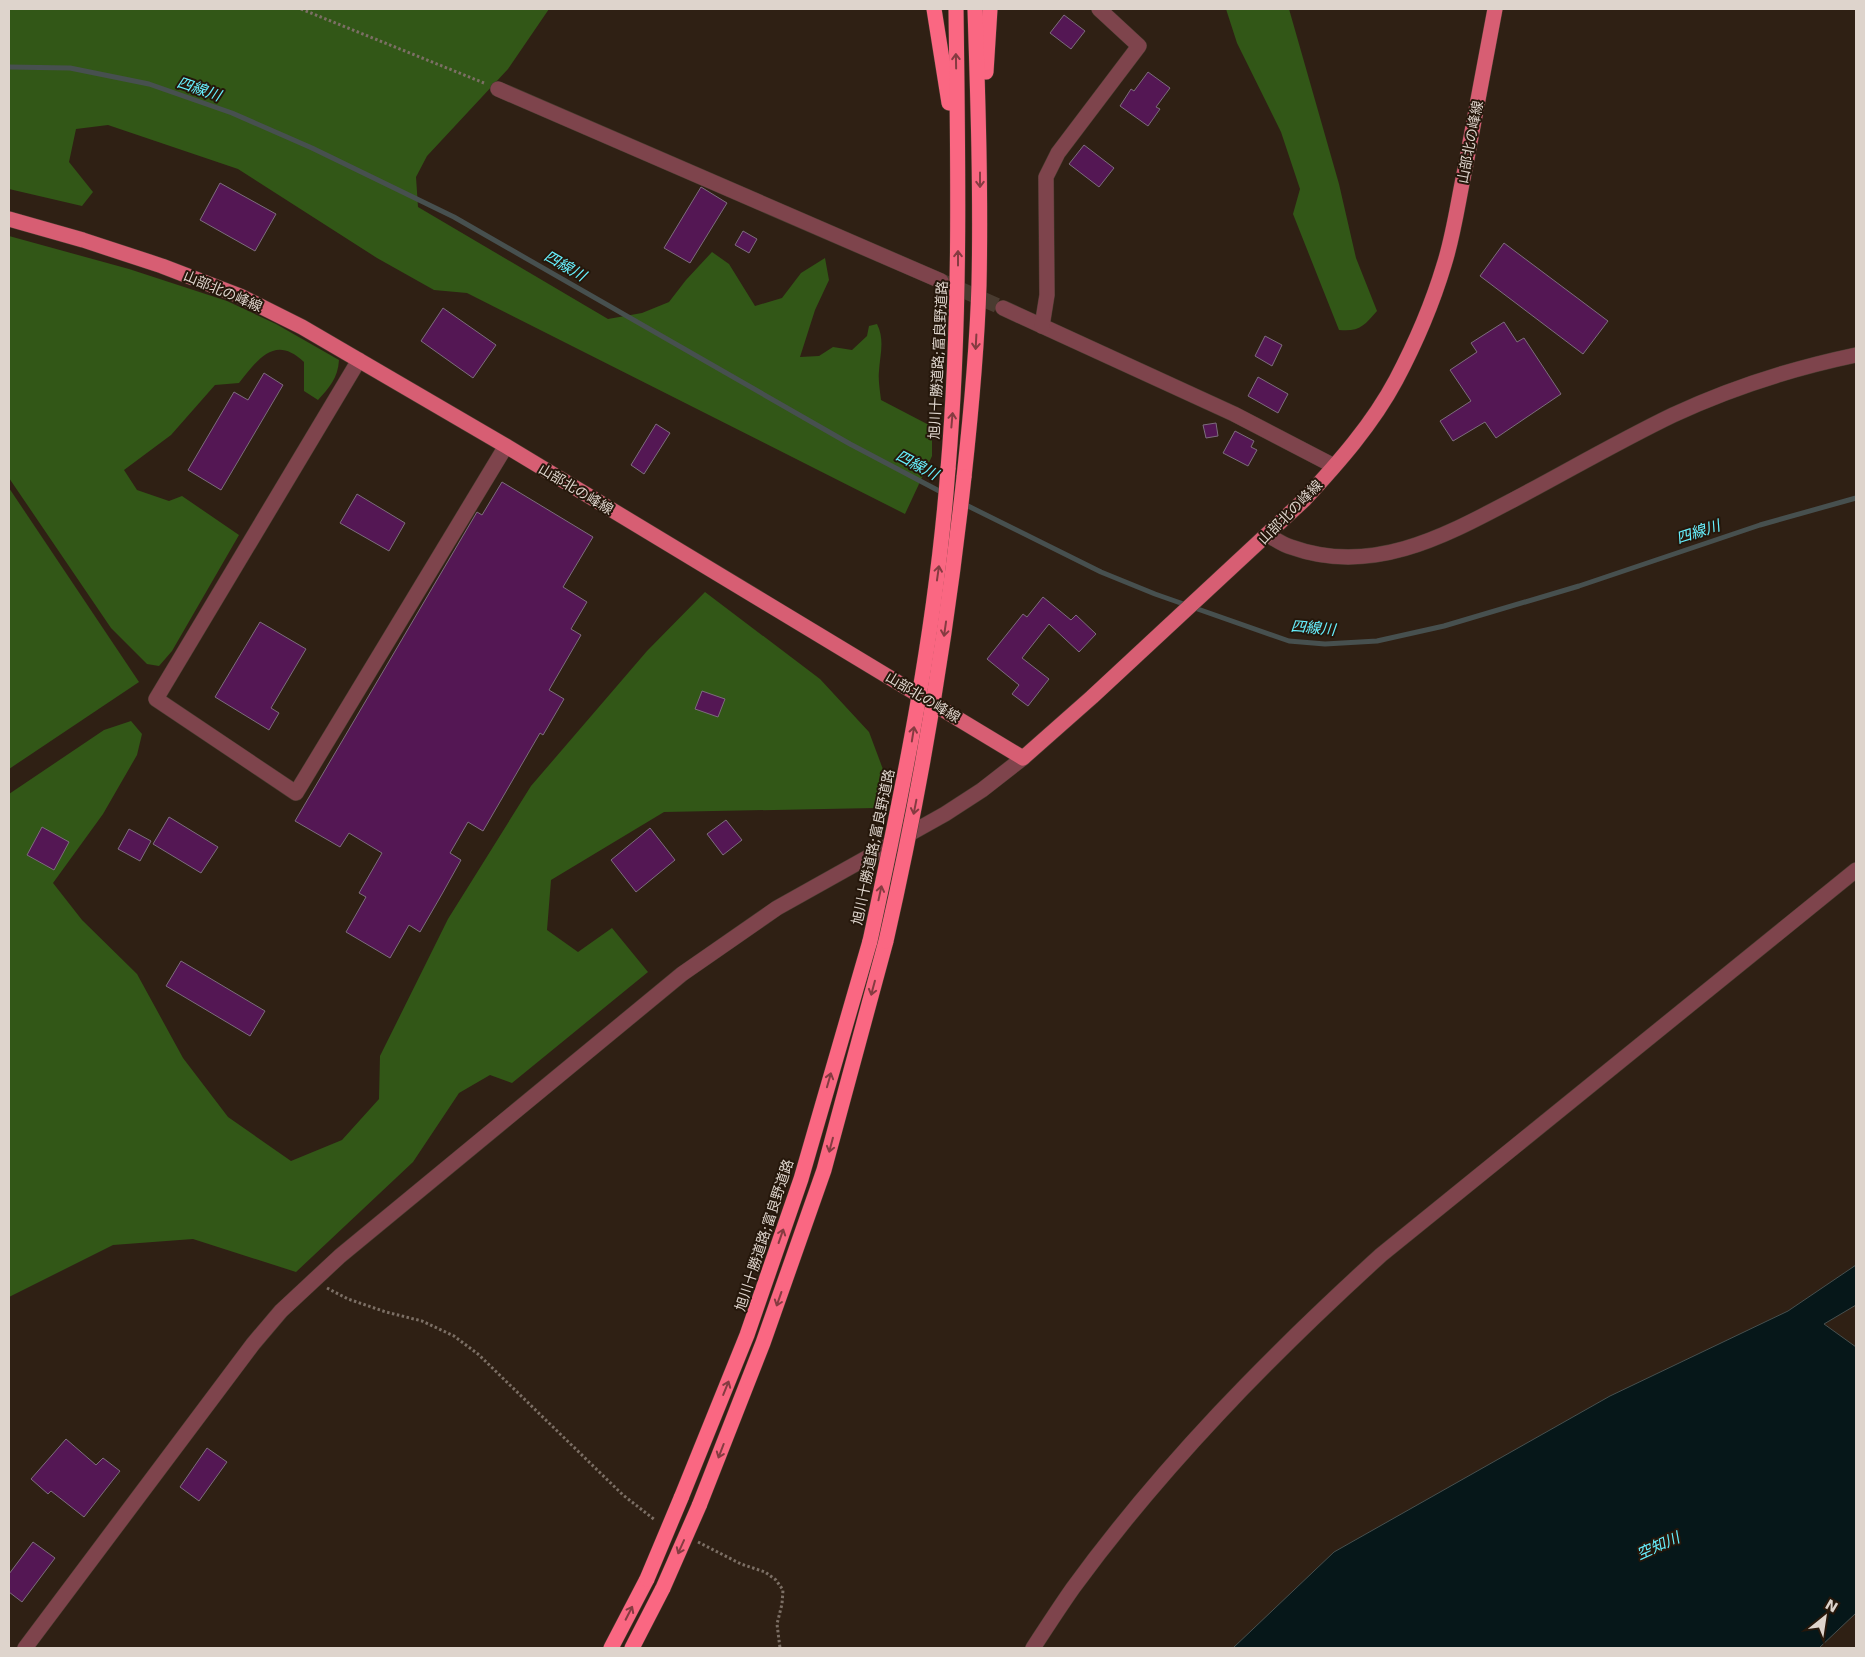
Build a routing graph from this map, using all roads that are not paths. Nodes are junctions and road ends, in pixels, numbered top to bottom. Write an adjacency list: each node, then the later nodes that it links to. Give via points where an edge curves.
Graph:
1 (934, 9): 8 (highway)
2 (956, 9): 8 (highway, 旭川十勝道路;富良野道路, one-way to 2)
3 (975, 9): 9 (highway)
4 (990, 9): 9 (highway)
5 (1099, 9): 13 (street, via 1138,46 1058,154 1046,177 1047,295)
6 (1495, 9): 17 (main road, 山部北の峰線, via 1458,204 1445,263 1432,300 1395,381 1370,422)
7 (498, 89): 11 (street)
8 (958, 157): 22 (highway, 旭川十勝道路;富良野道路, one-way to 8, bridge, via 647,1579 748,1335 801,1179 870,940 909,758 944,526 954,401)
9 (980, 158): 23 (highway, one-way to 23, bridge, via 979,286 973,400 944,639 904,864 824,1170 763,1343 700,1506)
10 (9, 220): 15 (main road, 山部北の峰線, via 162,266 240,296 302,326)
11 (941, 281)
12 (1003, 308): 13 (street)
13 (1042, 326): 17 (street, via 1234,414)
14 (1856, 355): 18 (street, via 1789,371 1673,415 1468,524 1418,545 1370,557 1330,556 1289,547)
15 (359, 360): 16 (main road, 山部北の峰線); 16 (street, via 156,698 296,793)
16 (506, 446): 19 (main road, 山部北の峰線)
17 (1334, 466): 18 (main road, 山部北の峰線)
18 (1268, 535): 19 (main road, 山部北の峰線)
19 (1023, 758): 21 (street, via 945,814 778,908 682,974 313,1281 253,1344)
20 (1856, 870): 24 (street, via 1388,1248 1325,1305 1178,1457 1073,1589)
21 (25, 1648)
22 (611, 1648)
23 (632, 1648)
24 (1033, 1648)

